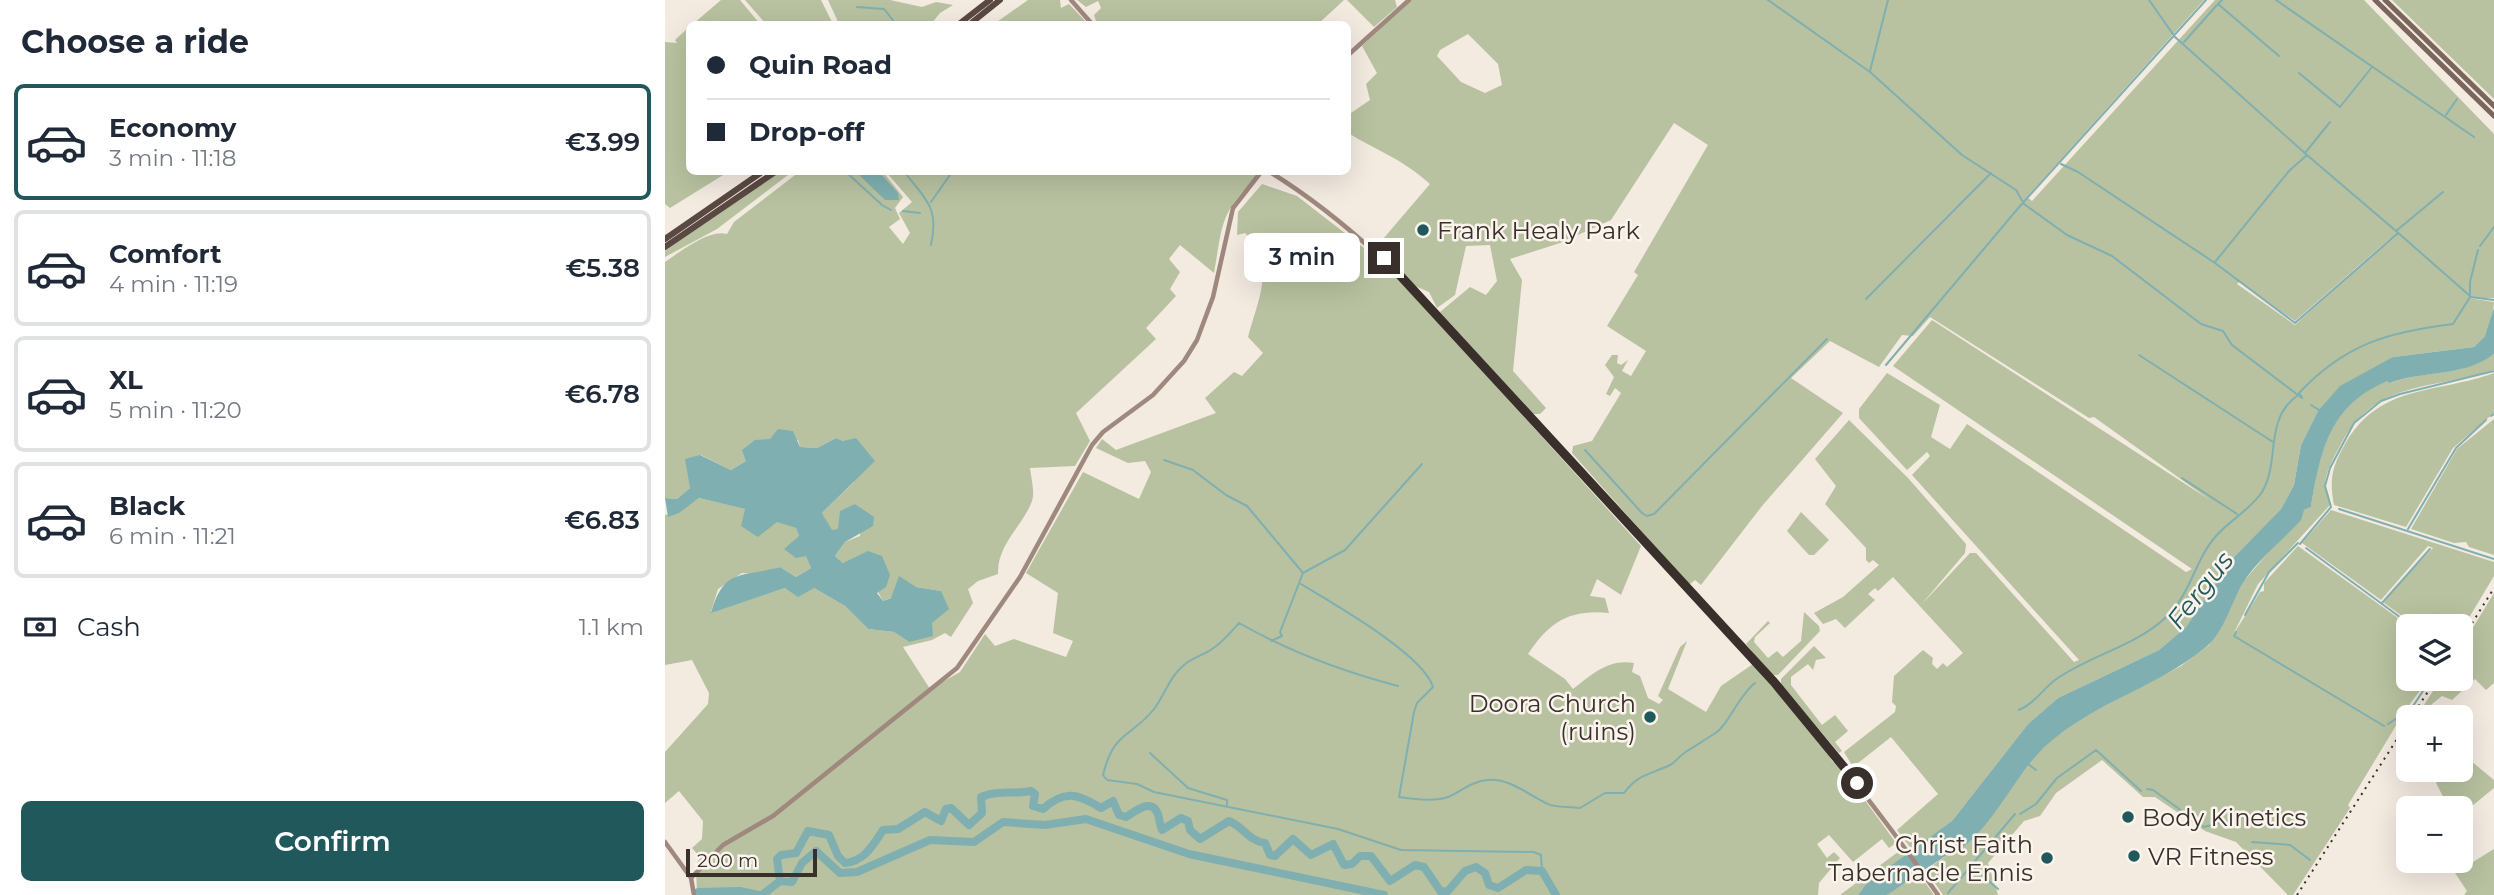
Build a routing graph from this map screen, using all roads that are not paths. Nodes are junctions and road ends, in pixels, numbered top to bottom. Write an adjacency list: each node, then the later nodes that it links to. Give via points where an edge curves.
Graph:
1 (990, 0): 7 (highway)
2 (1000, 0): 8 (highway)
3 (1071, 0): 9 (street)
4 (1409, 0): 10 (street)
5 (2375, 0): 12 (main road)
6 (2385, 0): 11 (main road)
7 (962, 21)
8 (974, 21)
9 (1089, 21)
10 (1351, 52)
11 (2494, 106)
12 (2494, 116)
13 (758, 175): 17 (highway)
14 (771, 175): 18 (highway)
15 (1258, 175): 20 (street, via 1231,216 1213,297 1197,340 1153,395 1092,445 1020,577 971,652 937,687 773,816 723,845)
16 (1274, 175): 22 (street, via 1337,217 1396,268 1797,707)
17 (665, 239)
18 (665, 247)
19 (665, 842): 20 (street)
20 (691, 878): 21 (street)
21 (694, 895)
22 (1938, 895)

